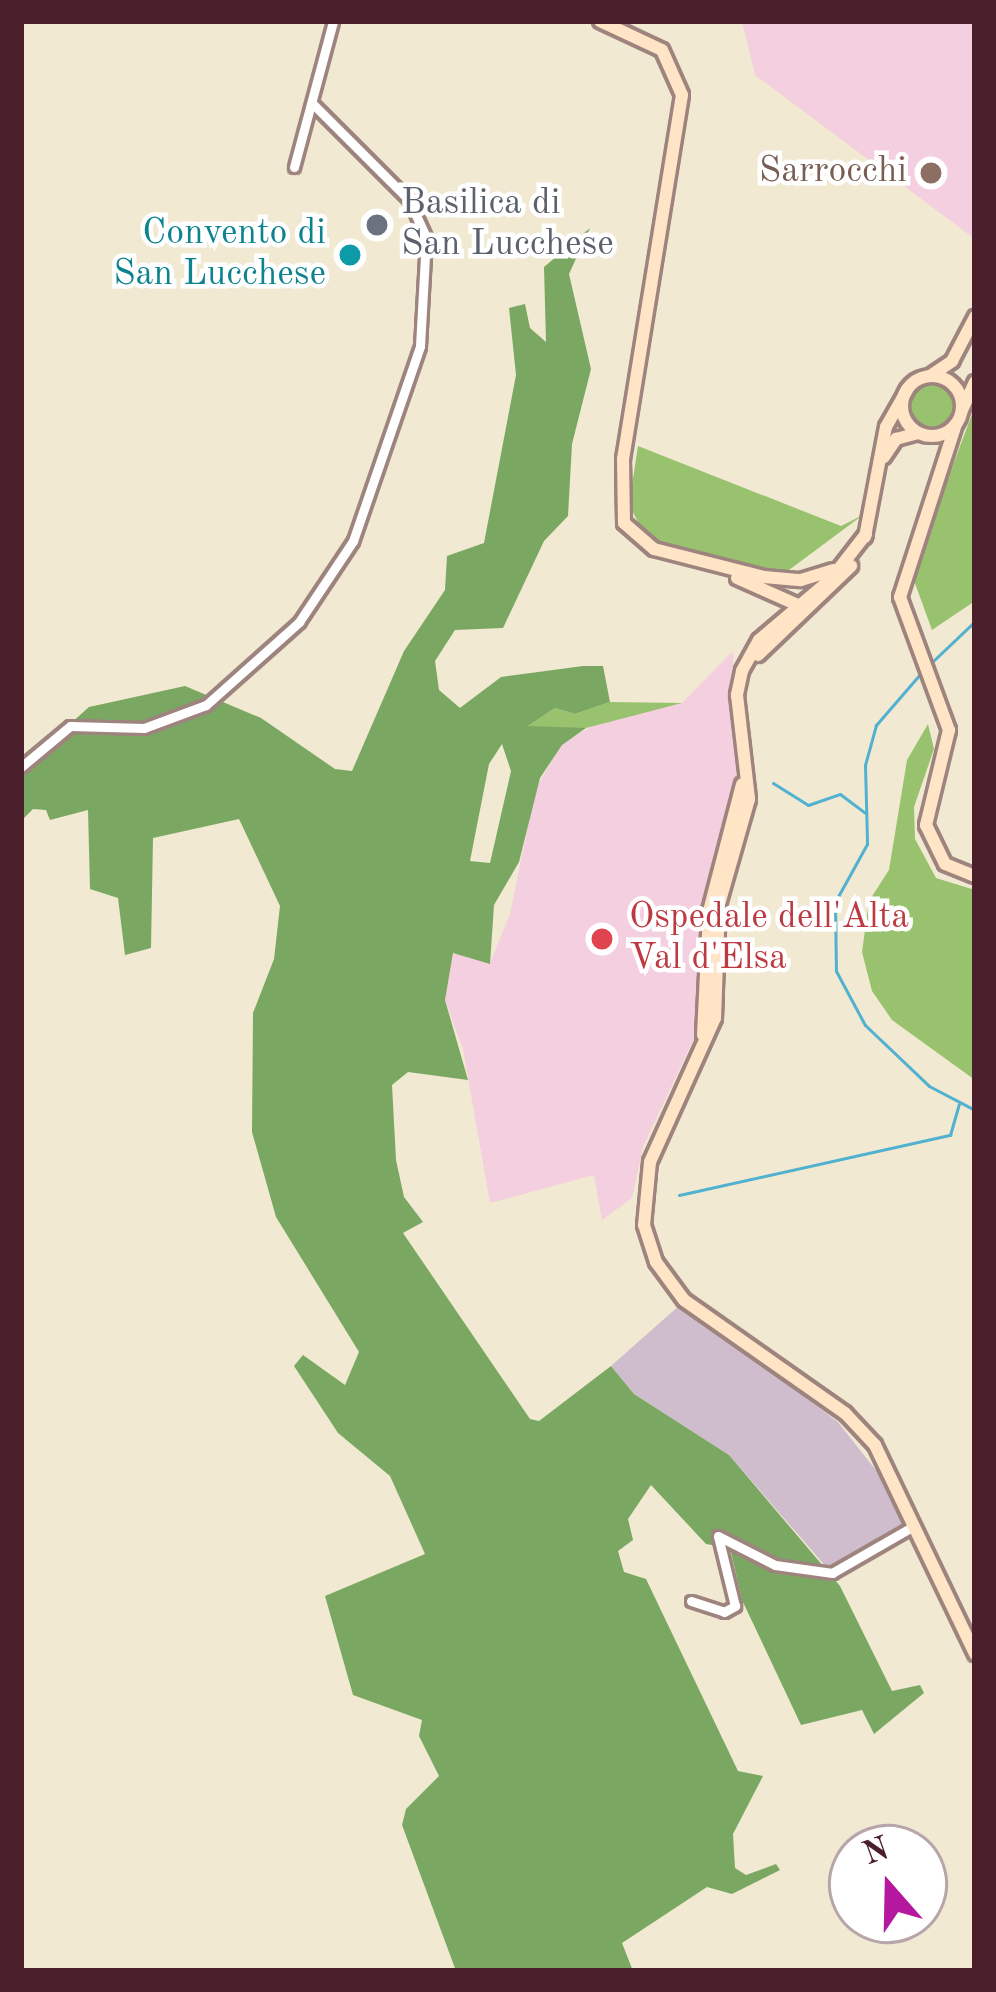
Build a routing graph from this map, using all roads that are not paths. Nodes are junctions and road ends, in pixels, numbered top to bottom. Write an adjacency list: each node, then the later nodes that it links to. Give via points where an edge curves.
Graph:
1 (333, 21): 3 (street)
2 (600, 21): 13 (main road, via 662,50 682,95 620,490 622,519)
3 (314, 105): 4 (street); 20 (street, via 424,224 420,346 353,542 299,622 227,688 144,728 70,726)
4 (294, 167)
5 (975, 317): 6 (main road, via 952,361)
6 (927, 377): 8 (main road); 9 (main road, via 953,385)
7 (975, 382): 9 (main road)
8 (907, 390): 10 (main road, via 902,409); 11 (main road, via 886,427)
9 (959, 417): 10 (main road); 12 (main road)
10 (925, 434): 11 (main road, via 896,440); 12 (main road)
11 (881, 464): 14 (main road, via 866,534)
12 (940, 476): 21 (main road, via 901,580 912,636 950,730 926,825 945,864)
13 (636, 541): 14 (main road, via 776,579); 15 (main road)
14 (840, 574): 16 (main road); 18 (main road, via 762,649)
15 (773, 598): 16 (main road); 17 (main road)
16 (799, 605): 17 (main road)
17 (777, 623): 18 (main road, via 747,657)
18 (740, 711): 19 (main road)
19 (744, 759): 22 (main road, via 708,916 706,1017); 22 (main road, via 748,804 717,916 715,1018)
20 (21, 767)
21 (975, 876)
22 (688, 1078): 23 (main road, via 645,1179 644,1231 654,1258 703,1316 845,1413 875,1445)
23 (912, 1527): 24 (street, via 832,1573 775,1565 718,1536 735,1606 724,1612); 25 (main road)
24 (691, 1601)
25 (975, 1654)

